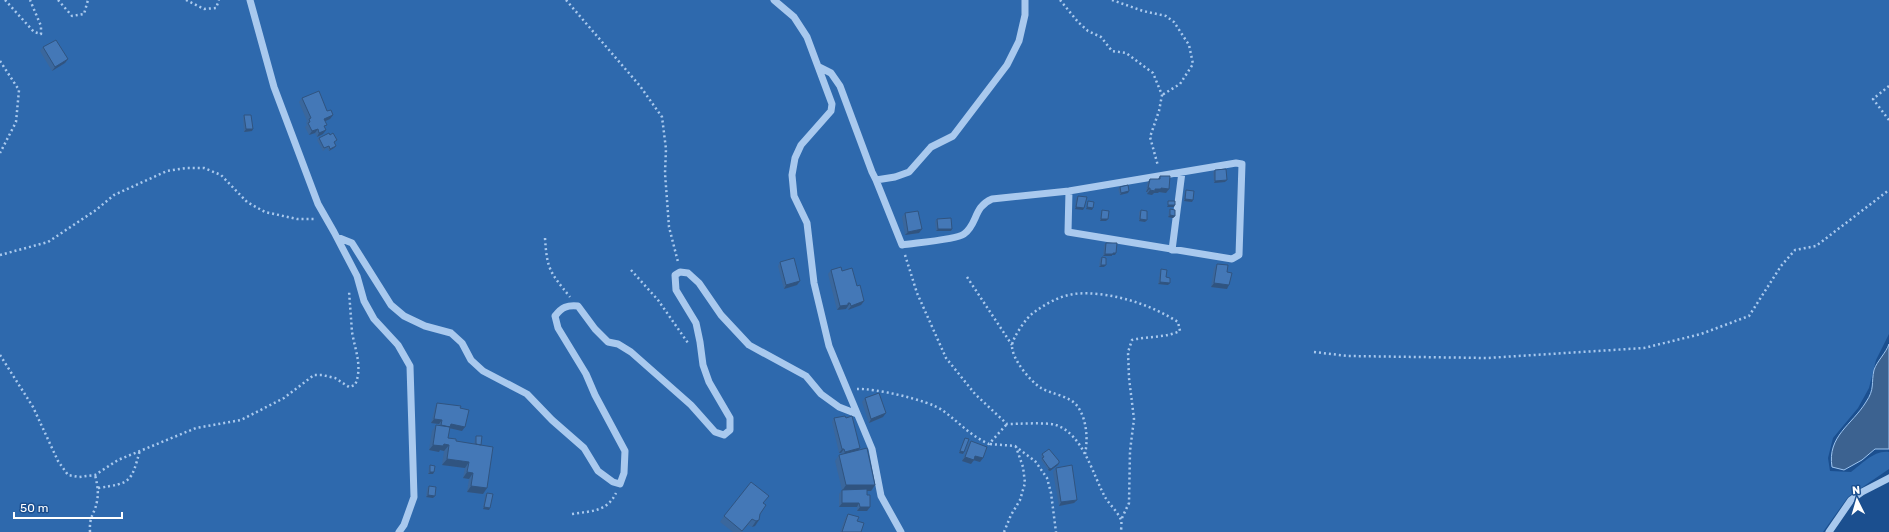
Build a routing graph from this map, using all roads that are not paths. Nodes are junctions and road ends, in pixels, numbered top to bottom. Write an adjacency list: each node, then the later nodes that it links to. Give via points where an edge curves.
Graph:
1 (250, 0): 8 (street, via 274,87 318,204)
2 (774, 0): 4 (street, via 794,17 807,37)
3 (1025, 0): 6 (street, via 1025,15 1019,41 1008,65 952,136 932,147 908,172)
4 (819, 67): 6 (street, via 831,73 840,86); 10 (street, via 832,104 831,111 801,145 795,158 792,175 794,196 807,223 821,319 829,346)
5 (1182, 172): 7 (street); 9 (street); 9 (street, via 1242,164 1239,255 1232,259)
6 (876, 180): 7 (street, via 902,245 963,235 970,227 978,209 992,199)
7 (1069, 191): 9 (street, via 1068,232)
8 (337, 238): 10 (street, via 352,243 396,309 425,326 450,332 462,343 475,364 483,371 527,394 584,448 598,471 613,482 620,484 624,473 625,451 586,374 558,328 555,316 560,308 578,306 608,342 618,344 631,352 691,405 715,432 724,435 730,430 730,418 709,382 703,365 696,323 676,290 675,276 680,272 688,273 699,284 721,315 749,345 806,376 821,394 839,407); 12 (street, via 374,319 398,345 410,366 414,497)
9 (1172, 250)
10 (857, 414): 13 (street, via 872,449 881,496)
11 (1889, 478): 14 (street, via 1851,500)
12 (399, 532)
13 (901, 532)
14 (1829, 532)

